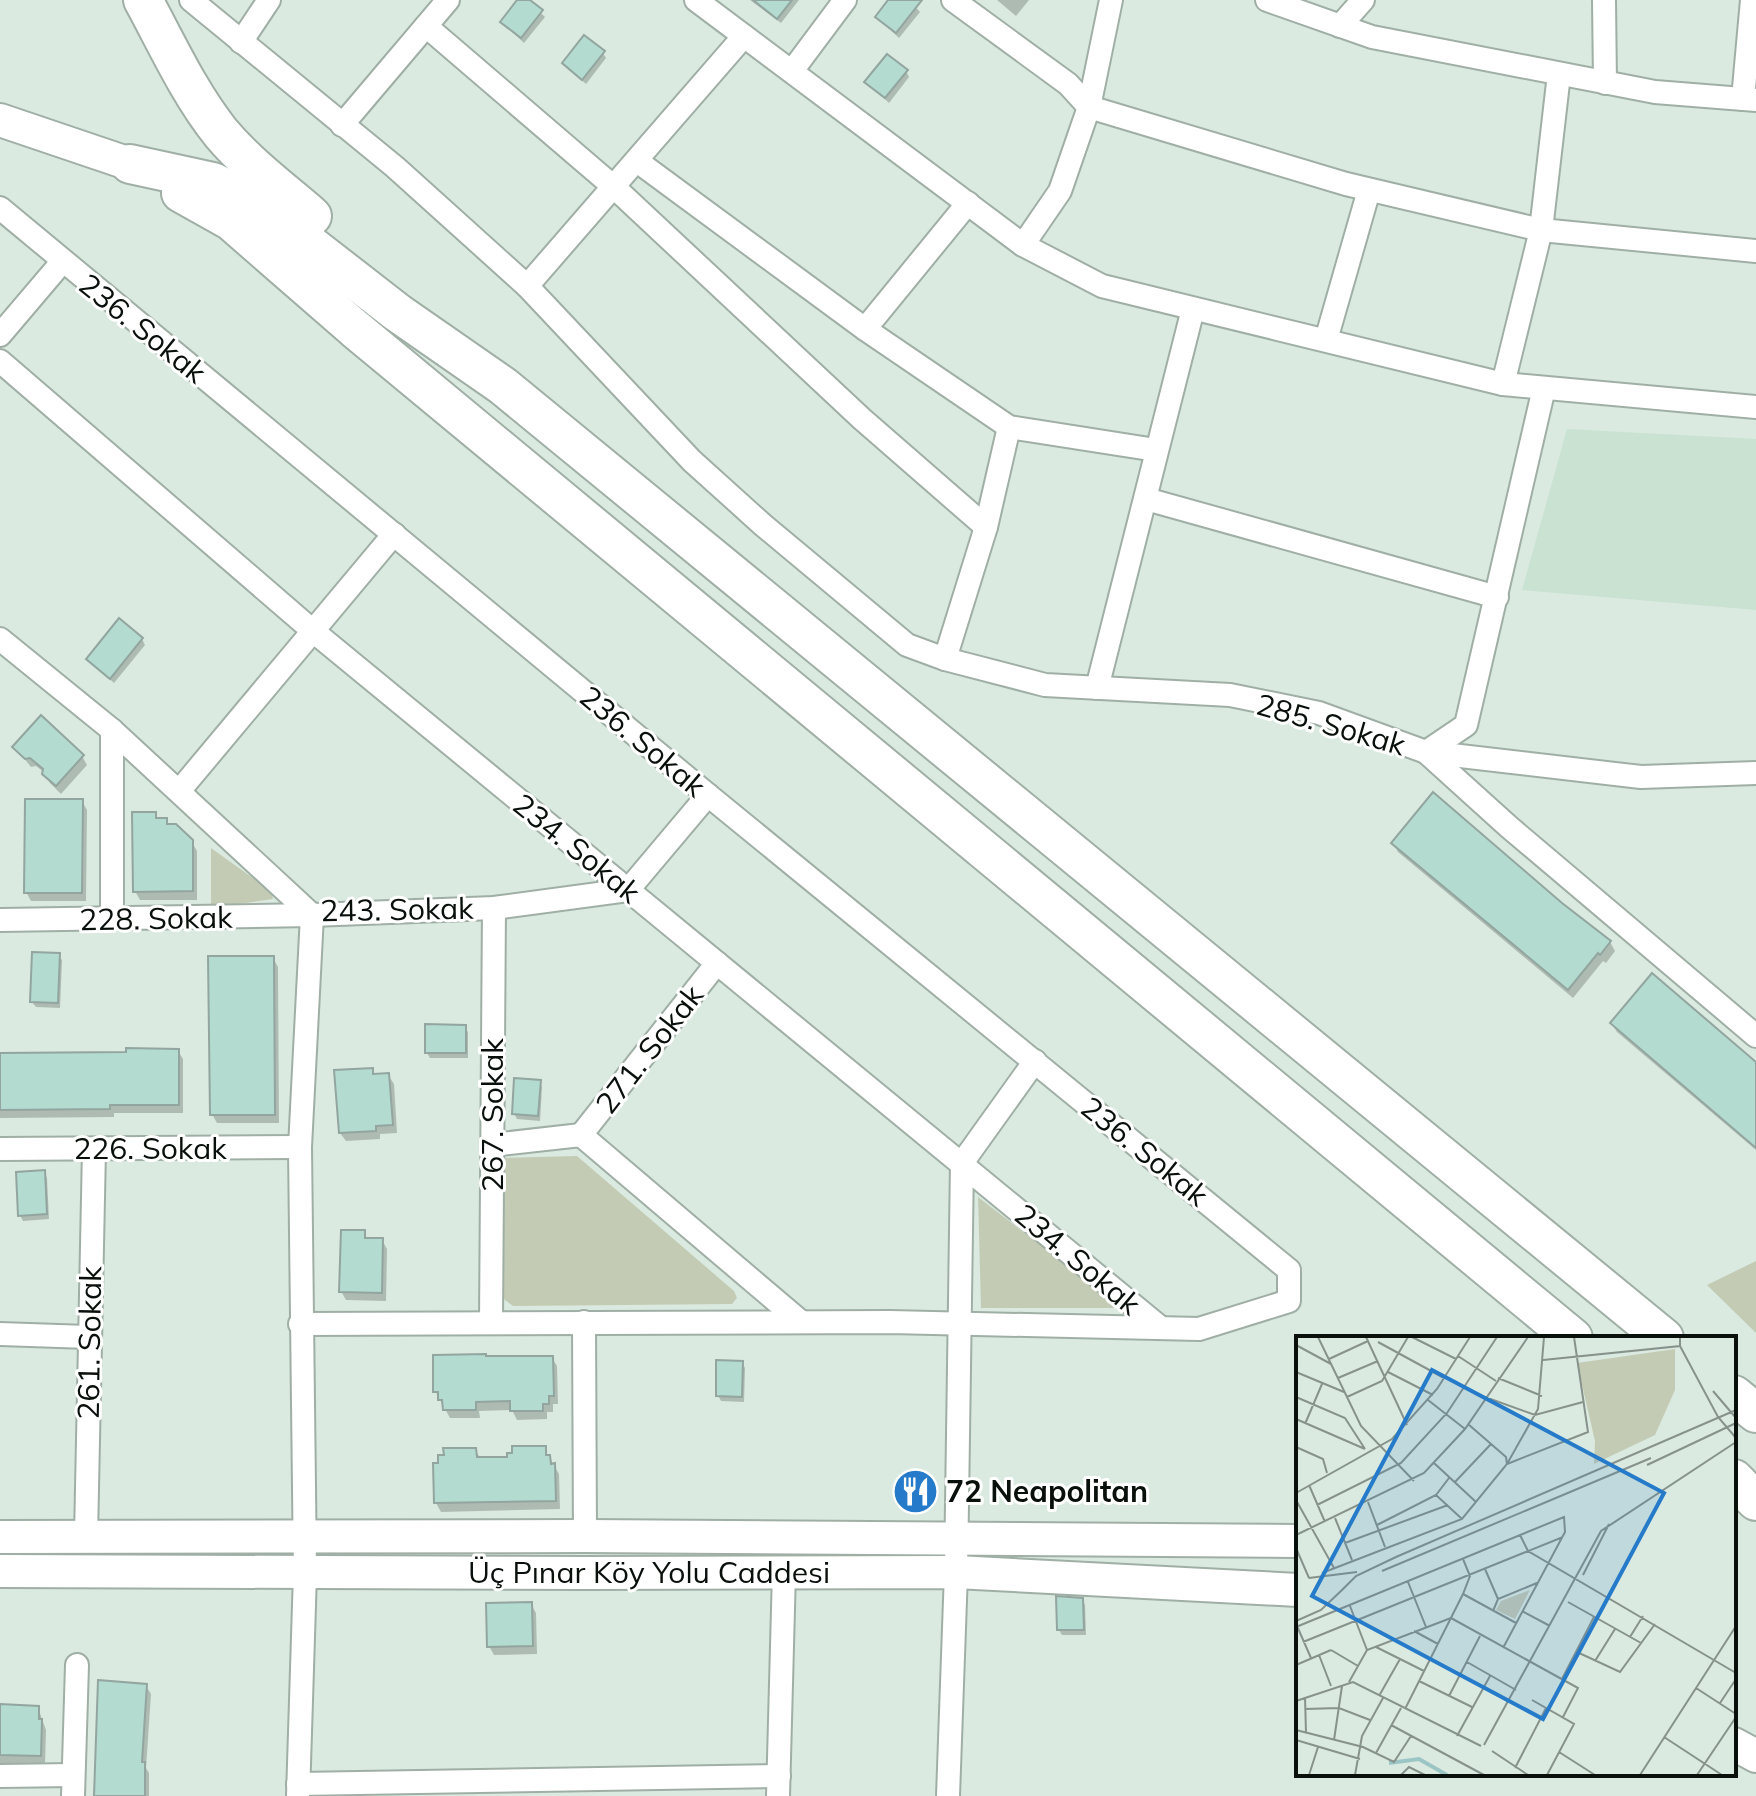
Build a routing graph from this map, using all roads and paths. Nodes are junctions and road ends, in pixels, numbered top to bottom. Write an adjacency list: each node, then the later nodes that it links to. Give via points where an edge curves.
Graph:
1 (143, 0): 41 (highway, via 222,134)
2 (191, 0): 16 (street, 285. Sokak)
3 (269, 0): 16 (street)
4 (448, 0): 13 (street)
5 (696, 0): 15 (street)
6 (845, 0): 17 (street)
7 (953, 0): 21 (street, via 1068,84)
8 (1111, 0): 21 (street)
9 (1267, 0): 14 (street)
10 (1363, 0): 14 (street)
11 (1604, 0): 19 (street)
12 (1752, 0): 20 (street)
13 (426, 26): 23 (street); 26 (street)
14 (1340, 26): 18 (street)
15 (744, 36): 17 (street); 24 (street)
16 (241, 42): 23 (street, 285. Sokak)
17 (792, 71): 28 (street)
18 (1559, 74): 19 (street); 30 (street)
19 (1605, 83): 20 (street)
20 (1750, 99)
21 (1089, 107): 27 (street); 31 (street, via 1060,191)
22 (0, 120): 25 (main road)
23 (342, 125): 34 (street, 285. Sokak)
24 (637, 161): 26 (street); 36 (street)
25 (130, 164): 41 (highway, via 213,182 259,205); 80 (highway, via 231,221)
26 (615, 188): 34 (street); 47 (street)
27 (1369, 190): 30 (street); 38 (street)
28 (968, 203): 31 (street); 36 (street)
29 (0, 208): 33 (street, 236. Sokak)
30 (1541, 230): 32 (street); 40 (street)
31 (1023, 245): 35 (street, via 1102,286)
32 (1756, 251)
33 (62, 262): 37 (street); 48 (street, 236. Sokak)
34 (527, 286): 52 (street, 285. Sokak, via 692,461 763,525 907,645)
35 (1193, 309): 38 (street); 45 (street)
36 (865, 329): 44 (street)
37 (0, 335)
38 (1326, 340): 40 (street)
39 (0, 361): 50 (street, 234. Sokak)
40 (1503, 384): 42 (street)
41 (503, 386): 81 (highway)
42 (1544, 388): 43 (street); 49 (street)
43 (1756, 407)
44 (1009, 427): 45 (street); 47 (street)
45 (1156, 450): 46 (street)
46 (1146, 499): 49 (street); 53 (street)
47 (986, 527): 52 (street)
48 (394, 534): 50 (street); 58 (street, 236. Sokak)
49 (1497, 597): 55 (street, via 1466,725)
50 (313, 631): 57 (street); 59 (street, 234. Sokak)
51 (0, 639): 54 (street, 243. Sokak)
52 (945, 659): 53 (street, 285. Sokak, via 1045,685)
53 (1097, 688): 55 (street, 285. Sokak, via 1230,695 1319,713)
54 (112, 730): 57 (street, 243. Sokak); 62 (street)
55 (1426, 752): 56 (street, 285. Sokak, via 1641,777); 65 (street)
56 (1756, 773)
57 (180, 790): 61 (street, 243. Sokak)
58 (708, 795): 59 (street); 66 (street, 236. Sokak)
59 (628, 890): 60 (street, 243. Sokak); 64 (street, 234. Sokak)
60 (494, 908): 61 (street, 243. Sokak); 68 (street, 267. Sokak)
61 (312, 915): 62 (street, 228. Sokak); 69 (street)
62 (112, 919): 63 (street, 228. Sokak)
63 (0, 920)
64 (717, 963): 67 (street, 271. Sokak); 72 (street, 234. Sokak)
65 (1756, 1036)
66 (1035, 1061): 72 (street); 78 (street, 236. Sokak, via 1289,1270 1289,1301 1199,1329)
67 (581, 1135): 68 (street); 75 (street)
68 (492, 1145): 73 (street, 267. Sokak)
69 (300, 1147): 71 (street, 226. Sokak); 77 (street)
70 (0, 1149): 71 (street, 226. Sokak)
71 (94, 1149): 82 (street, 261. Sokak)
72 (962, 1163): 76 (street); 78 (street, 234. Sokak)
73 (491, 1322): 74 (street); 77 (street)
74 (584, 1322): 75 (street); 92 (street)
75 (801, 1322): 76 (street)
76 (961, 1323): 78 (street); 95 (street)
77 (300, 1324): 91 (street)
78 (1161, 1328)
79 (0, 1334): 82 (street)
80 (1571, 1336)
81 (1662, 1336)
82 (88, 1337): 94 (street, 261. Sokak)
83 (1736, 1381): 84 (highway)
84 (1756, 1393)
85 (1736, 1397): 86 (highway)
86 (1756, 1413)
87 (1736, 1465): 88 (highway)
88 (1756, 1480)
89 (1736, 1481): 90 (highway)
90 (1756, 1501)
91 (304, 1536): 92 (main road, Üç Pınar Köy Yolu Caddesi); 94 (main road, Üç Pınar Köy Yolu Caddesi); 100 (street)
92 (585, 1536): 95 (main road, Üç Pınar Köy Yolu Caddesi)
93 (0, 1537): 94 (main road, Üç Pınar Köy Yolu Caddesi)
94 (86, 1537)
95 (957, 1538): 96 (main road, Üç Pınar Köy Yolu Caddesi); 99 (street)
96 (1296, 1541)
97 (0, 1571): 100 (main road, Üç Pınar Köy Yolu Caddesi)
98 (784, 1571): 99 (main road, Üç Pınar Köy Yolu Caddesi); 100 (main road, Üç Pınar Köy Yolu Caddesi); 107 (street)
99 (956, 1572): 101 (main road, Üç Pınar Köy Yolu Caddesi); 110 (street)
100 (305, 1573): 109 (street)
101 (1296, 1590)
102 (77, 1665): 106 (street)
103 (1736, 1745): 104 (main road)
104 (1756, 1756)
105 (0, 1776): 106 (street)
106 (73, 1786)
107 (779, 1786): 108 (street)
108 (513, 1788): 109 (street)
109 (298, 1790)
110 (948, 1796)

